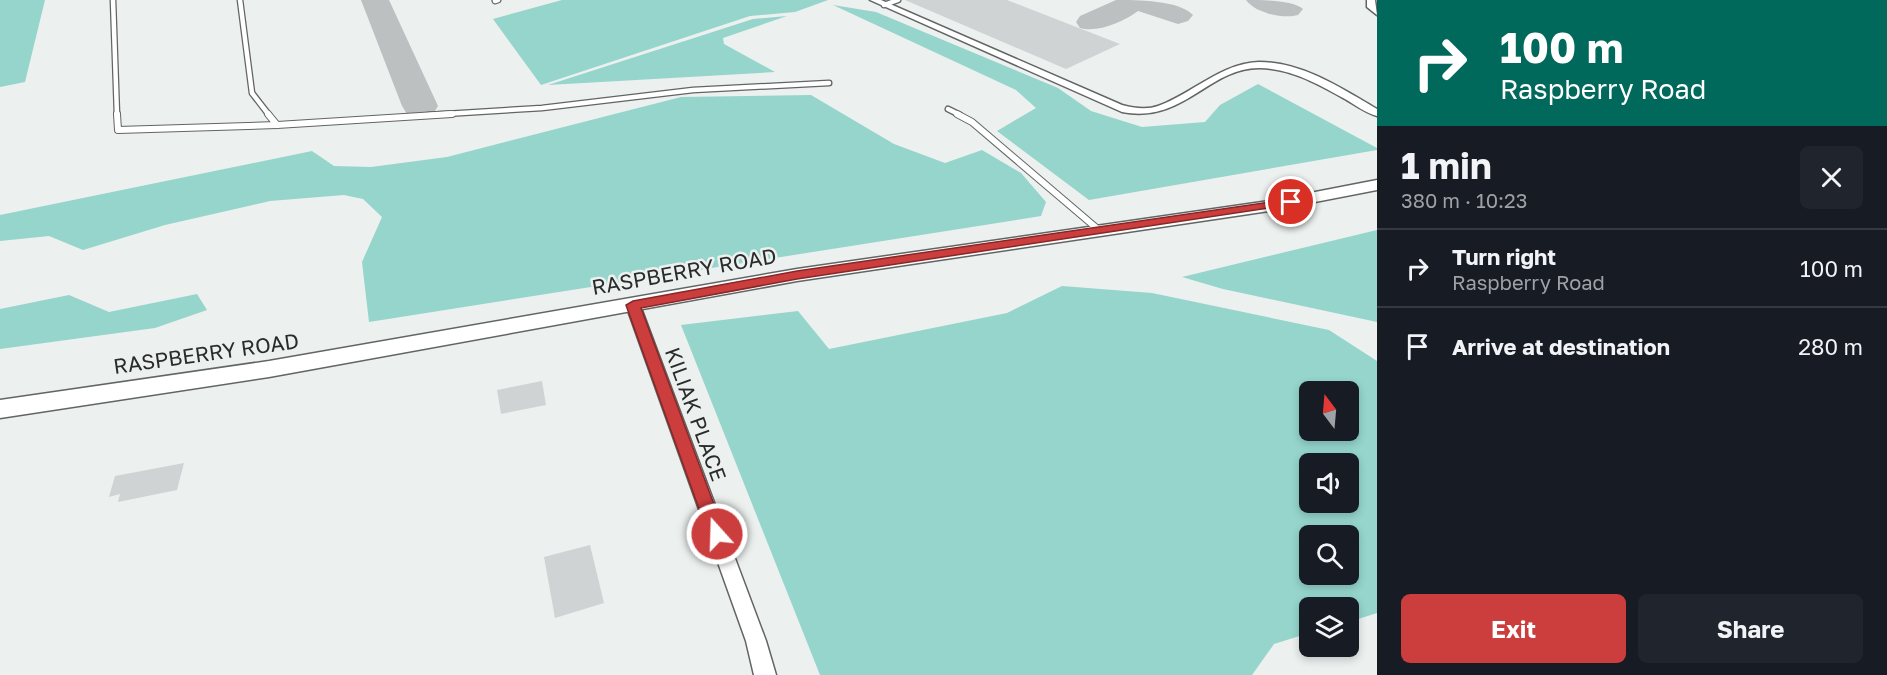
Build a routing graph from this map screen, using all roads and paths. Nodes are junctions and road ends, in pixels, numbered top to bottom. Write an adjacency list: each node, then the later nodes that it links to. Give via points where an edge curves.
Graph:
1 (113, 0): 11 (lane, via 118,130)
2 (240, 0): 11 (lane, via 252,93)
3 (874, 0): 6 (street)
4 (898, 0): 6 (lane)
5 (1371, 0): 7 (street, via 1370,5)
6 (884, 5): 10 (street, via 1132,111 1161,109 1240,68 1257,65 1296,71)
7 (1377, 12)
8 (829, 83): 11 (lane, via 693,90 542,108)
9 (948, 109): 13 (lane, via 972,122)
10 (1377, 113)
11 (277, 125)
12 (1377, 185): 13 (street, RASPBERRY ROAD, via 1269,206)
13 (1100, 231): 14 (street, RASPBERRY ROAD, via 797,275)
14 (633, 305): 15 (street, RASPBERRY ROAD, via 269,369); 16 (street, KILIAK PLACE)
15 (0, 409)
16 (765, 675)

